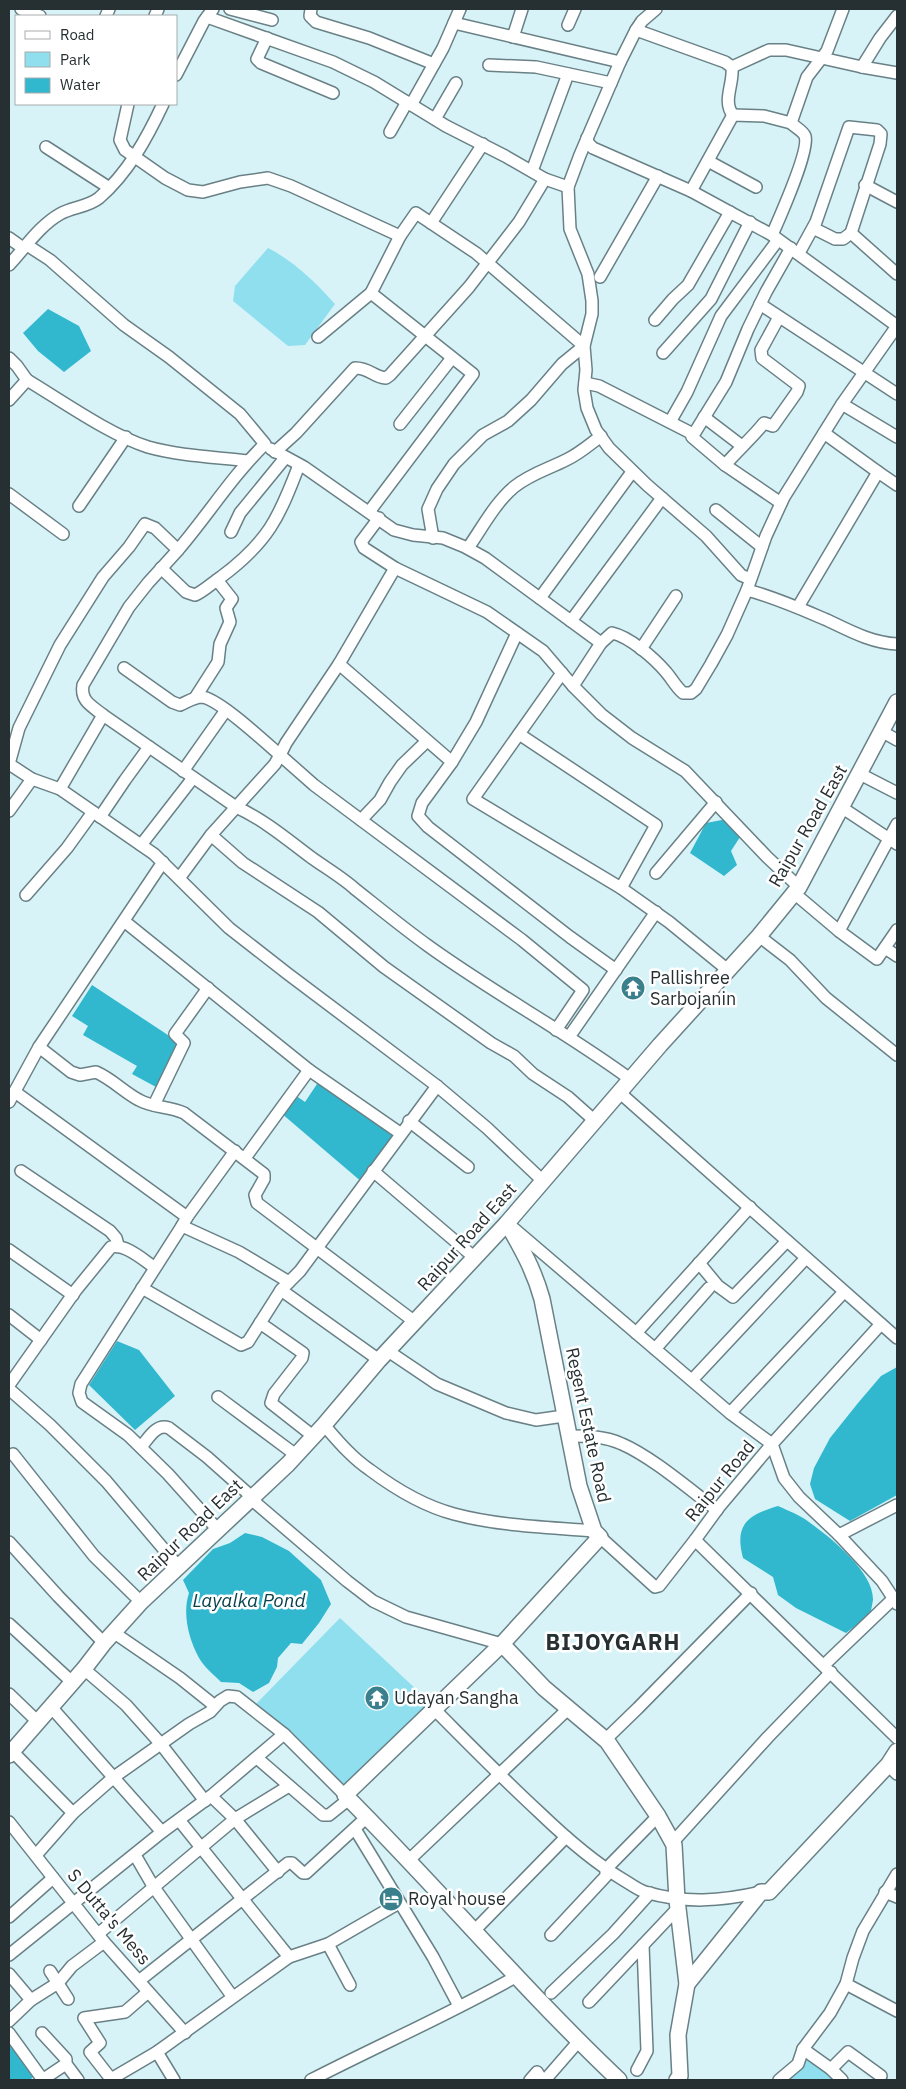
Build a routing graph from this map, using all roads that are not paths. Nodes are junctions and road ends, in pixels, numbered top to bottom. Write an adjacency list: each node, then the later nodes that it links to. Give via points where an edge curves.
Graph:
1 (21, 9): 9 (street)
2 (230, 9): 12 (street)
3 (311, 9): 20 (street, via 310,16 316,22 369,38)
4 (460, 9): 13 (street)
5 (522, 9): 16 (street)
6 (575, 9): 14 (street)
7 (656, 9): 15 (street)
8 (843, 9): 18 (street)
9 (39, 13)
10 (210, 13): 17 (street); 24 (street)
11 (897, 16): 23 (street)
12 (272, 20)
13 (454, 23): 16 (street); 20 (street)
14 (568, 25)
15 (636, 30): 19 (street); 22 (street)
16 (513, 37): 19 (street)
17 (267, 38): 29 (street, via 258,54 261,62); 30 (street, via 333,62)
18 (822, 58): 22 (street, via 786,50 768,50); 23 (street); 35 (street, via 807,77)
19 (620, 62): 28 (street)
20 (434, 64): 30 (street)
21 (489, 65): 26 (street, via 526,66)
22 (732, 67): 33 (street, via 728,108)
23 (862, 67): 25 (street)
24 (178, 71)
25 (897, 73)
26 (568, 74): 28 (street); 42 (street)
27 (456, 83): 34 (street)
28 (611, 83): 37 (street)
29 (333, 92)
30 (409, 104): 34 (street); 36 (street)
31 (128, 105): 40 (street, via 120,140)
32 (162, 105): 40 (street)
33 (733, 114): 35 (street, via 764,116); 41 (street)
34 (435, 119): 38 (street)
35 (791, 123): 57 (street, via 802,132 806,142)
36 (390, 132)
37 (587, 138): 43 (street, via 593,148); 46 (street)
38 (483, 144): 42 (street); 53 (street)
39 (46, 148): 48 (street)
40 (134, 157): 48 (street); 56 (street, via 188,190 202,192 268,178)
41 (708, 161): 47 (street); 49 (street)
42 (532, 171): 44 (street)
43 (658, 176): 49 (street); 64 (street)
44 (545, 179): 46 (street); 61 (street, via 519,222)
45 (865, 185): 50 (street); 54 (street, via 881,134 878,130 850,126); 55 (street)
46 (568, 187): 72 (street, via 570,229 588,274 592,301)
47 (756, 187)
48 (108, 188): 59 (street, via 98,199 47,223)
49 (691, 191): 51 (street)
50 (897, 202)
51 (730, 212): 52 (street); 68 (street, via 688,285)
52 (750, 222): 57 (street); 73 (street, via 711,299)
53 (430, 223): 56 (street, via 416,213); 61 (street)
54 (813, 228): 55 (street, via 835,239 843,239); 60 (street)
55 (851, 233): 63 (street)
56 (400, 236): 65 (street)
57 (775, 237): 60 (street); 83 (street, via 721,316)
58 (9, 238): 59 (street)
59 (25, 246): 62 (street); 90 (street, via 50,260 124,325 233,409)
60 (795, 250): 66 (street); 69 (street)
61 (487, 263): 70 (street); 72 (street)
62 (9, 265)
63 (897, 274)
64 (600, 277)
65 (371, 293): 70 (street); 71 (street)
66 (760, 304): 67 (street); 82 (street, via 726,382)
67 (779, 317): 76 (street); 91 (street, via 761,350 762,358 799,386 773,426 764,423)
68 (655, 320)
69 (897, 326): 76 (street)
70 (424, 335): 75 (street); 92 (street, via 386,378 380,378 366,368 355,368)
71 (318, 338)
72 (584, 346): 78 (street); 107 (street, via 562,364 508,421 483,434 454,464 428,508)
73 (663, 353)
74 (9, 358): 77 (street)
75 (452, 358): 84 (street); 104 (street, via 473,374)
76 (863, 373): 79 (street); 81 (street)
77 (27, 380): 80 (street); 88 (street)
78 (585, 383): 83 (street, via 598,386); 87 (street, via 587,408)
79 (897, 394)
80 (9, 400)
81 (842, 404): 85 (street); 89 (street)
82 (704, 417): 86 (street); 91 (street)
83 (670, 422): 86 (street)
84 (400, 424)
85 (824, 433): 97 (street); 101 (street)
86 (693, 434): 95 (street, via 694,441)
87 (600, 436): 96 (street); 109 (street, via 566,460 534,473 515,486 502,499)
88 (126, 437): 93 (street, via 166,451); 102 (street)
89 (897, 437)
90 (265, 444): 92 (street); 93 (street)
91 (742, 446): 95 (street)
92 (280, 455): 94 (street); 105 (street, via 240,513)
93 (248, 461): 110 (street)
94 (299, 464): 104 (street); 113 (street, via 282,510 271,528 250,554)
95 (726, 466): 101 (street)
96 (632, 472): 100 (street); 116 (street)
97 (878, 472): 98 (street); 117 (street)
98 (897, 485)
99 (9, 494): 106 (street)
100 (662, 498): 114 (street, via 706,536); 118 (street)
101 (781, 503): 108 (street)
102 (79, 506)
103 (716, 510): 108 (street)
104 (374, 515): 107 (street, via 394,530); 112 (street, via 361,542 364,548)
105 (231, 532)
106 (62, 534)
107 (433, 538): 109 (street, via 443,538)
108 (762, 547): 114 (street)
109 (468, 548): 116 (street)
110 (178, 550): 111 (street); 138 (street, via 155,528 145,524 103,577 56,652 19,728)
111 (161, 568): 113 (street, via 190,594 199,593); 130 (street, via 129,607 84,685 82,693 85,700)
112 (395, 568): 119 (street, via 486,612); 123 (street)
113 (217, 580): 127 (street, via 232,599 226,608 230,622 220,644 218,662)
114 (748, 585): 117 (street); 122 (street, via 727,635 691,693 683,693 676,687 658,662)
115 (676, 596): 122 (street)
116 (540, 598): 118 (street)
117 (798, 608): 121 (street, via 865,637)
118 (571, 622): 120 (street)
119 (517, 633): 125 (street, via 543,651); 137 (street, via 476,722)
120 (601, 643): 122 (street, via 612,633); 126 (street)
121 (897, 644)
122 (641, 649)
123 (339, 664): 134 (street); 136 (street)
124 (124, 668): 127 (street, via 172,702 180,705)
125 (562, 673): 126 (street); 132 (street)
126 (573, 686): 144 (street, via 632,738 685,770)
127 (195, 698): 129 (street, via 204,697)
128 (897, 702): 131 (street, Raipur Road East)
129 (226, 710): 136 (street); 139 (street)
130 (103, 715): 135 (street); 142 (street)
131 (881, 731): 133 (street); 140 (street, Raipur Road East)
132 (519, 734): 157 (street, via 656,825); 157 (street, via 473,799)
133 (897, 740)
134 (427, 741): 137 (street); 149 (street, via 402,765 380,800)
135 (150, 747): 139 (street); 148 (street)
136 (280, 755): 146 (street); 149 (street)
137 (452, 762): 167 (street, via 422,803 418,816 428,827)
138 (9, 764): 141 (street)
139 (188, 774): 146 (street); 153 (street)
140 (860, 774): 143 (street); 145 (street, Raipur Road East)
141 (32, 779): 142 (street); 147 (street)
142 (60, 789): 148 (street)
143 (897, 793)
144 (716, 802): 155 (street); 158 (street)
145 (841, 807): 152 (street); 158 (street, Raipur Road East)
146 (236, 808): 151 (street); 170 (street, via 354,887 404,929 461,969)
147 (9, 812)
148 (97, 814): 153 (street); 159 (street)
149 (361, 820): 170 (street, via 522,940 583,990)
150 (897, 824): 152 (street)
151 (211, 835): 156 (street); 181 (street, via 243,863 318,912 384,967 514,1056)
152 (893, 841): 163 (street)
153 (141, 845): 154 (street)
154 (164, 862): 156 (street); 161 (street)
155 (656, 873)
156 (180, 877): 176 (street, via 229,928)
157 (620, 888): 160 (street)
158 (796, 890): 163 (street); 164 (street, Raipur Road East)
159 (26, 895)
160 (656, 912): 167 (street); 168 (street)
161 (124, 921): 169 (street); 172 (street)
162 (897, 930): 165 (street)
163 (839, 931): 165 (street, via 877,959)
164 (759, 936): 168 (street, Raipur Road East); 173 (street, via 790,960 826,998)
165 (885, 948): 166 (street)
166 (897, 956)
167 (616, 970): 171 (street)
168 (729, 971): 175 (street, Raipur Road East)
169 (208, 988): 174 (street); 179 (street, via 175,1034 184,1043)
170 (556, 1030): 171 (street)
171 (569, 1037): 175 (street)
172 (39, 1047): 178 (street); 179 (street, via 71,1072 80,1075 96,1072 138,1100)
173 (896, 1053)
174 (309, 1070): 182 (street); 184 (street)
175 (630, 1079): 177 (street, Raipur Road East)
176 (437, 1086): 180 (street); 188 (street)
177 (619, 1092): 181 (street, Raipur Road East); 189 (street)
178 (12, 1097): 190 (street)
179 (154, 1105): 183 (street, via 172,1107 184,1113)
180 (409, 1121): 182 (street); 185 (street)
181 (595, 1121): 188 (street, Raipur Road East)
182 (400, 1133): 187 (street)
183 (235, 1150): 184 (street); 190 (street)
184 (245, 1158): 194 (street, via 264,1174 255,1195 257,1203)
185 (468, 1166)
186 (22, 1171): 193 (street, via 110,1231)
187 (373, 1171): 194 (street); 196 (street)
188 (543, 1181): 191 (street, Raipur Road East)
189 (750, 1207): 192 (street); 198 (street)
190 (184, 1222): 199 (street); 200 (street, via 239,1252)
191 (507, 1223): 196 (street, Raipur Road East); 209 (street, Raipur Road); 219 (street, Regent Estate Road, via 530,1263 538,1285)
192 (787, 1241): 197 (street); 198 (street, via 733,1298)
193 (118, 1246): 199 (street); 204 (street, via 104,1253)
194 (317, 1247): 200 (street); 207 (street)
195 (9, 1250): 204 (street)
196 (475, 1258): 207 (street, Raipur Road East)
197 (806, 1258): 203 (street); 214 (street)
198 (699, 1263): 209 (street)
199 (154, 1267): 201 (street)
200 (285, 1286): 206 (street); 213 (street)
201 (142, 1288): 206 (street, via 241,1345 248,1342); 223 (street, via 81,1384 79,1393 82,1402)
202 (709, 1288): 212 (street)
203 (844, 1292): 208 (street); 218 (street)
204 (73, 1295): 211 (street)
205 (9, 1315): 211 (street)
206 (260, 1322): 220 (street, via 303,1353 271,1403)
207 (415, 1322): 213 (street, Raipur Road East)
208 (881, 1324): 210 (street); 222 (street)
209 (636, 1333): 212 (street, Raipur Road)
210 (897, 1338)
211 (41, 1340): 215 (street)
212 (655, 1349): 214 (street, Raipur Road)
213 (383, 1356): 219 (street, via 482,1405 506,1413 536,1420); 220 (street, Raipur Road East)
214 (692, 1380): 218 (street, Raipur Road)
215 (9, 1385)
216 (9, 1389): 234 (street, via 106,1481)
217 (218, 1396): 225 (street)
218 (730, 1413): 222 (street, Raipur Road)
219 (564, 1416): 221 (street, Regent Estate Road)
220 (318, 1431): 225 (street, Raipur Road East); 230 (street, via 406,1494 453,1514 521,1526)
221 (568, 1436): 228 (street, via 598,1437 622,1444); 230 (street, Regent Estate Road, via 579,1486)
222 (772, 1444): 228 (street, Raipur Road); 231 (street, via 784,1478)
223 (140, 1447): 226 (street, via 159,1427 168,1428 207,1457); 229 (street)
224 (13, 1454): 237 (street, via 94,1556)
225 (296, 1455): 226 (street, Raipur Road East)
226 (252, 1498): 229 (street, Raipur Road East); 240 (street, via 373,1601 406,1617)
227 (897, 1505): 231 (street)
228 (717, 1510): 232 (street, Raipur Road)
229 (218, 1530): 234 (street, Raipur Road East)
230 (597, 1534): 232 (street, via 655,1587); 240 (street)
231 (839, 1535): 236 (street)
232 (695, 1540): 235 (street, Raipur Road)
233 (9, 1542): 239 (street, via 58,1596)
234 (178, 1566): 237 (street, Raipur Road East)
235 (751, 1593): 242 (street, Raipur Road); 252 (street)
236 (896, 1601): 242 (street)
237 (142, 1602): 239 (street, Raipur Road East)
238 (9, 1624): 243 (street)
239 (109, 1638): 241 (street, Raipur Road East); 245 (street, via 180,1678)
240 (502, 1644): 247 (street); 248 (street)
241 (84, 1669): 243 (street, Raipur Road East); 253 (street, via 126,1705)
242 (827, 1669): 251 (street, Raipur Road); 272 (street)
243 (72, 1682): 246 (street, Raipur Road East)
244 (9, 1694): 249 (street)
245 (215, 1706): 250 (street, via 228,1696 237,1697); 253 (street)
246 (51, 1707): 249 (street, Raipur Road East); 259 (street)
247 (434, 1709): 258 (street); 261 (street)
248 (568, 1709): 252 (street); 258 (street)
249 (37, 1721): 255 (street, Raipur Road East)
250 (284, 1734): 256 (street); 261 (street)
251 (897, 1738)
252 (605, 1740): 264 (street)
253 (160, 1743): 259 (street); 262 (street)
254 (897, 1751): 257 (street)
255 (10, 1753): 263 (street)
256 (257, 1758): 260 (street); 262 (street)
257 (892, 1769): 282 (street, via 769,1892)
258 (498, 1773): 271 (street); 276 (street)
259 (114, 1777): 263 (street); 270 (street)
260 (289, 1786): 261 (street, via 326,1816); 266 (street)
261 (347, 1797): 265 (street)
262 (208, 1798): 266 (street); 267 (street)
263 (73, 1813): 274 (street)
264 (658, 1816): 272 (street); 277 (street)
265 (367, 1817): 269 (street); 276 (street)
266 (235, 1819): 273 (street); 278 (street)
267 (179, 1820): 270 (street); 273 (street)
268 (9, 1822): 274 (street, S Dutta's Mess)
269 (355, 1829): 278 (street, via 306,1873 290,1862); 288 (street)
270 (162, 1832): 275 (street)
271 (566, 1837): 277 (street); 291 (street)
272 (672, 1843): 289 (street)
273 (203, 1847): 281 (street); 286 (street)
274 (36, 1855): 280 (street, S Dutta's Mess)
275 (135, 1855): 281 (street); 287 (street)
276 (409, 1860): 291 (street)
277 (606, 1869): 284 (street); 292 (street, via 606,1876)
278 (278, 1872): 286 (street)
279 (897, 1874): 283 (street)
280 (53, 1878): 287 (street, S Dutta's Mess); 290 (street)
281 (153, 1886): 293 (street); 294 (street)
282 (762, 1892): 289 (street); 304 (street)
283 (886, 1892): 285 (street); 305 (street, via 863,1932)
284 (650, 1893): 289 (street); 308 (street, via 613,1934)
285 (897, 1897)
286 (242, 1899): 294 (street); 298 (street)
287 (74, 1903): 293 (street, S Dutta's Mess); 297 (street)
288 (399, 1903): 295 (street); 313 (street, via 433,1957)
289 (677, 1904): 296 (street); 304 (street)
290 (11, 1911)
291 (474, 1931): 301 (street)
292 (551, 1936)
293 (101, 1938): 302 (street, S Dutta's Mess); 303 (street)
294 (192, 1940): 302 (street); 309 (street)
295 (328, 1944): 298 (street); 306 (street)
296 (643, 1946): 312 (street); 324 (street, via 647,2051)
297 (9, 1955)
298 (289, 1957): 309 (street)
299 (50, 1971): 303 (street)
300 (9, 1974): 311 (street)
301 (517, 1976): 313 (street); 319 (street)
302 (140, 1980): 307 (street, S Dutta's Mess)
303 (58, 1983): 310 (street); 311 (street)
304 (687, 1984): 326 (street, via 678,2036)
305 (846, 1984): 314 (street); 320 (street, via 830,2013)
306 (350, 1985)
307 (148, 1992): 318 (street, S Dutta's Mess); 329 (street, via 125,2012 84,2018 100,2043 90,2052)
308 (551, 1993)
309 (232, 1996): 318 (street)
310 (68, 1999)
311 (31, 2000): 315 (street)
312 (589, 2002)
313 (458, 2006): 331 (street)
314 (897, 2011)
315 (9, 2021)
316 (9, 2033): 327 (street)
317 (42, 2033): 322 (street, via 66,2059)
318 (185, 2033): 321 (street)
319 (578, 2042): 333 (street); 334 (street)
320 (803, 2049): 323 (street); 335 (street, via 798,2064)
321 (157, 2052): 329 (street); 330 (street)
322 (66, 2064): 327 (street); 328 (street)
323 (831, 2069): 325 (street, via 848,2052); 336 (street)
324 (637, 2070)
325 (881, 2076)
326 (679, 2078)
327 (43, 2080)
328 (78, 2080)
329 (110, 2080)
330 (174, 2080)
331 (310, 2080)
332 (530, 2080): 333 (street, via 537,2072)
333 (544, 2080)
334 (619, 2080)
335 (779, 2080)
336 (842, 2080)

